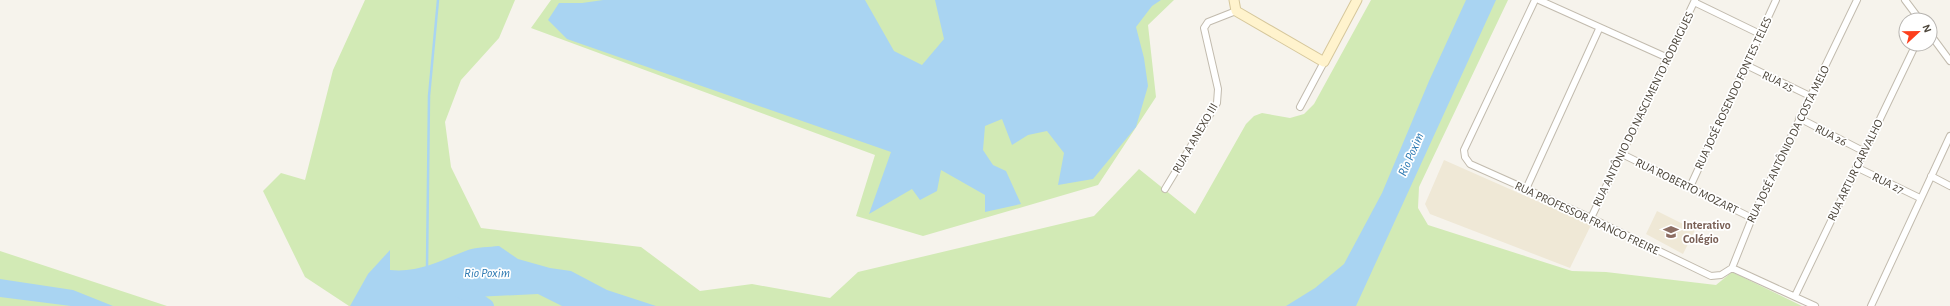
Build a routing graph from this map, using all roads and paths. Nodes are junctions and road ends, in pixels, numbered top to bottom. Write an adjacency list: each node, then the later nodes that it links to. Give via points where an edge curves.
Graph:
1 (1234, 0): 9 (street)
2 (1356, 0): 17 (street)
3 (1535, 0): 30 (street, RUA PROFESSOR FRANCO FREIRE, via 1464,150 1470,164)
4 (1539, 0): 11 (street)
5 (1776, 0): 12 (street, RUA JOSÉ ROSENDO FONTES TELES)
6 (1857, 0): 19 (street, RUA JOSÉ ANTÔNIO DA COSTA MELO)
7 (1905, 0): 10 (street)
8 (1695, 1): 12 (street); 15 (street, RUA ANTÔNIO DO NASCIMENTO RODRIGUES)
9 (1236, 10): 17 (street); 29 (street, RUA A ANEXO III, via 1208,22 1204,28 1218,89 1217,104)
10 (1914, 12)
11 (1599, 29): 15 (street); 30 (street)
12 (1760, 34): 18 (street, RUA JOSÉ ROSENDO FONTES TELES)
13 (1938, 45): 16 (street)
14 (1912, 52): 23 (street, RUA ARTUR CARVALHO)
15 (1668, 58): 24 (street, RUA ANTÔNIO DO NASCIMENTO RODRIGUES)
16 (1950, 61)
17 (1324, 62): 20 (street)
18 (1746, 66): 19 (street, RUA 25); 27 (street, RUA JOSÉ ROSENDO FONTES TELES)
19 (1810, 96): 21 (street, RUA JOSÉ ANTÔNIO DA COSTA MELO)
20 (1300, 107)
21 (1799, 118): 23 (street, RUA 26); 33 (street, RUA JOSÉ ANTÔNIO DA COSTA MELO)
22 (1950, 136): 26 (street)
23 (1863, 151): 25 (street, RUA ARTUR CARVALHO)
24 (1622, 154): 27 (street, RUA ROBERTO MOZART); 32 (street, RUA ANTÔNIO DO NASCIMENTO RODRIGUES)
25 (1856, 167): 31 (street, RUA 27); 35 (street, RUA ARTUR CARVALHO)
26 (1931, 176): 28 (street); 31 (street)
27 (1690, 186): 33 (street, RUA ROBERTO MOZART)
28 (1950, 186)
29 (1165, 189)
30 (1526, 190): 32 (street, RUA PROFESSOR FRANCO FREIRE)
31 (1920, 198): 37 (street)
32 (1591, 218): 34 (street, RUA PROFESSOR FRANCO FREIRE, via 1711,276 1721,275)
33 (1752, 218): 34 (street, RUA JOSÉ ANTÔNIO DA COSTA MELO)
34 (1732, 268): 35 (street)
35 (1794, 296): 36 (street)
36 (1815, 306)
37 (1870, 306)

